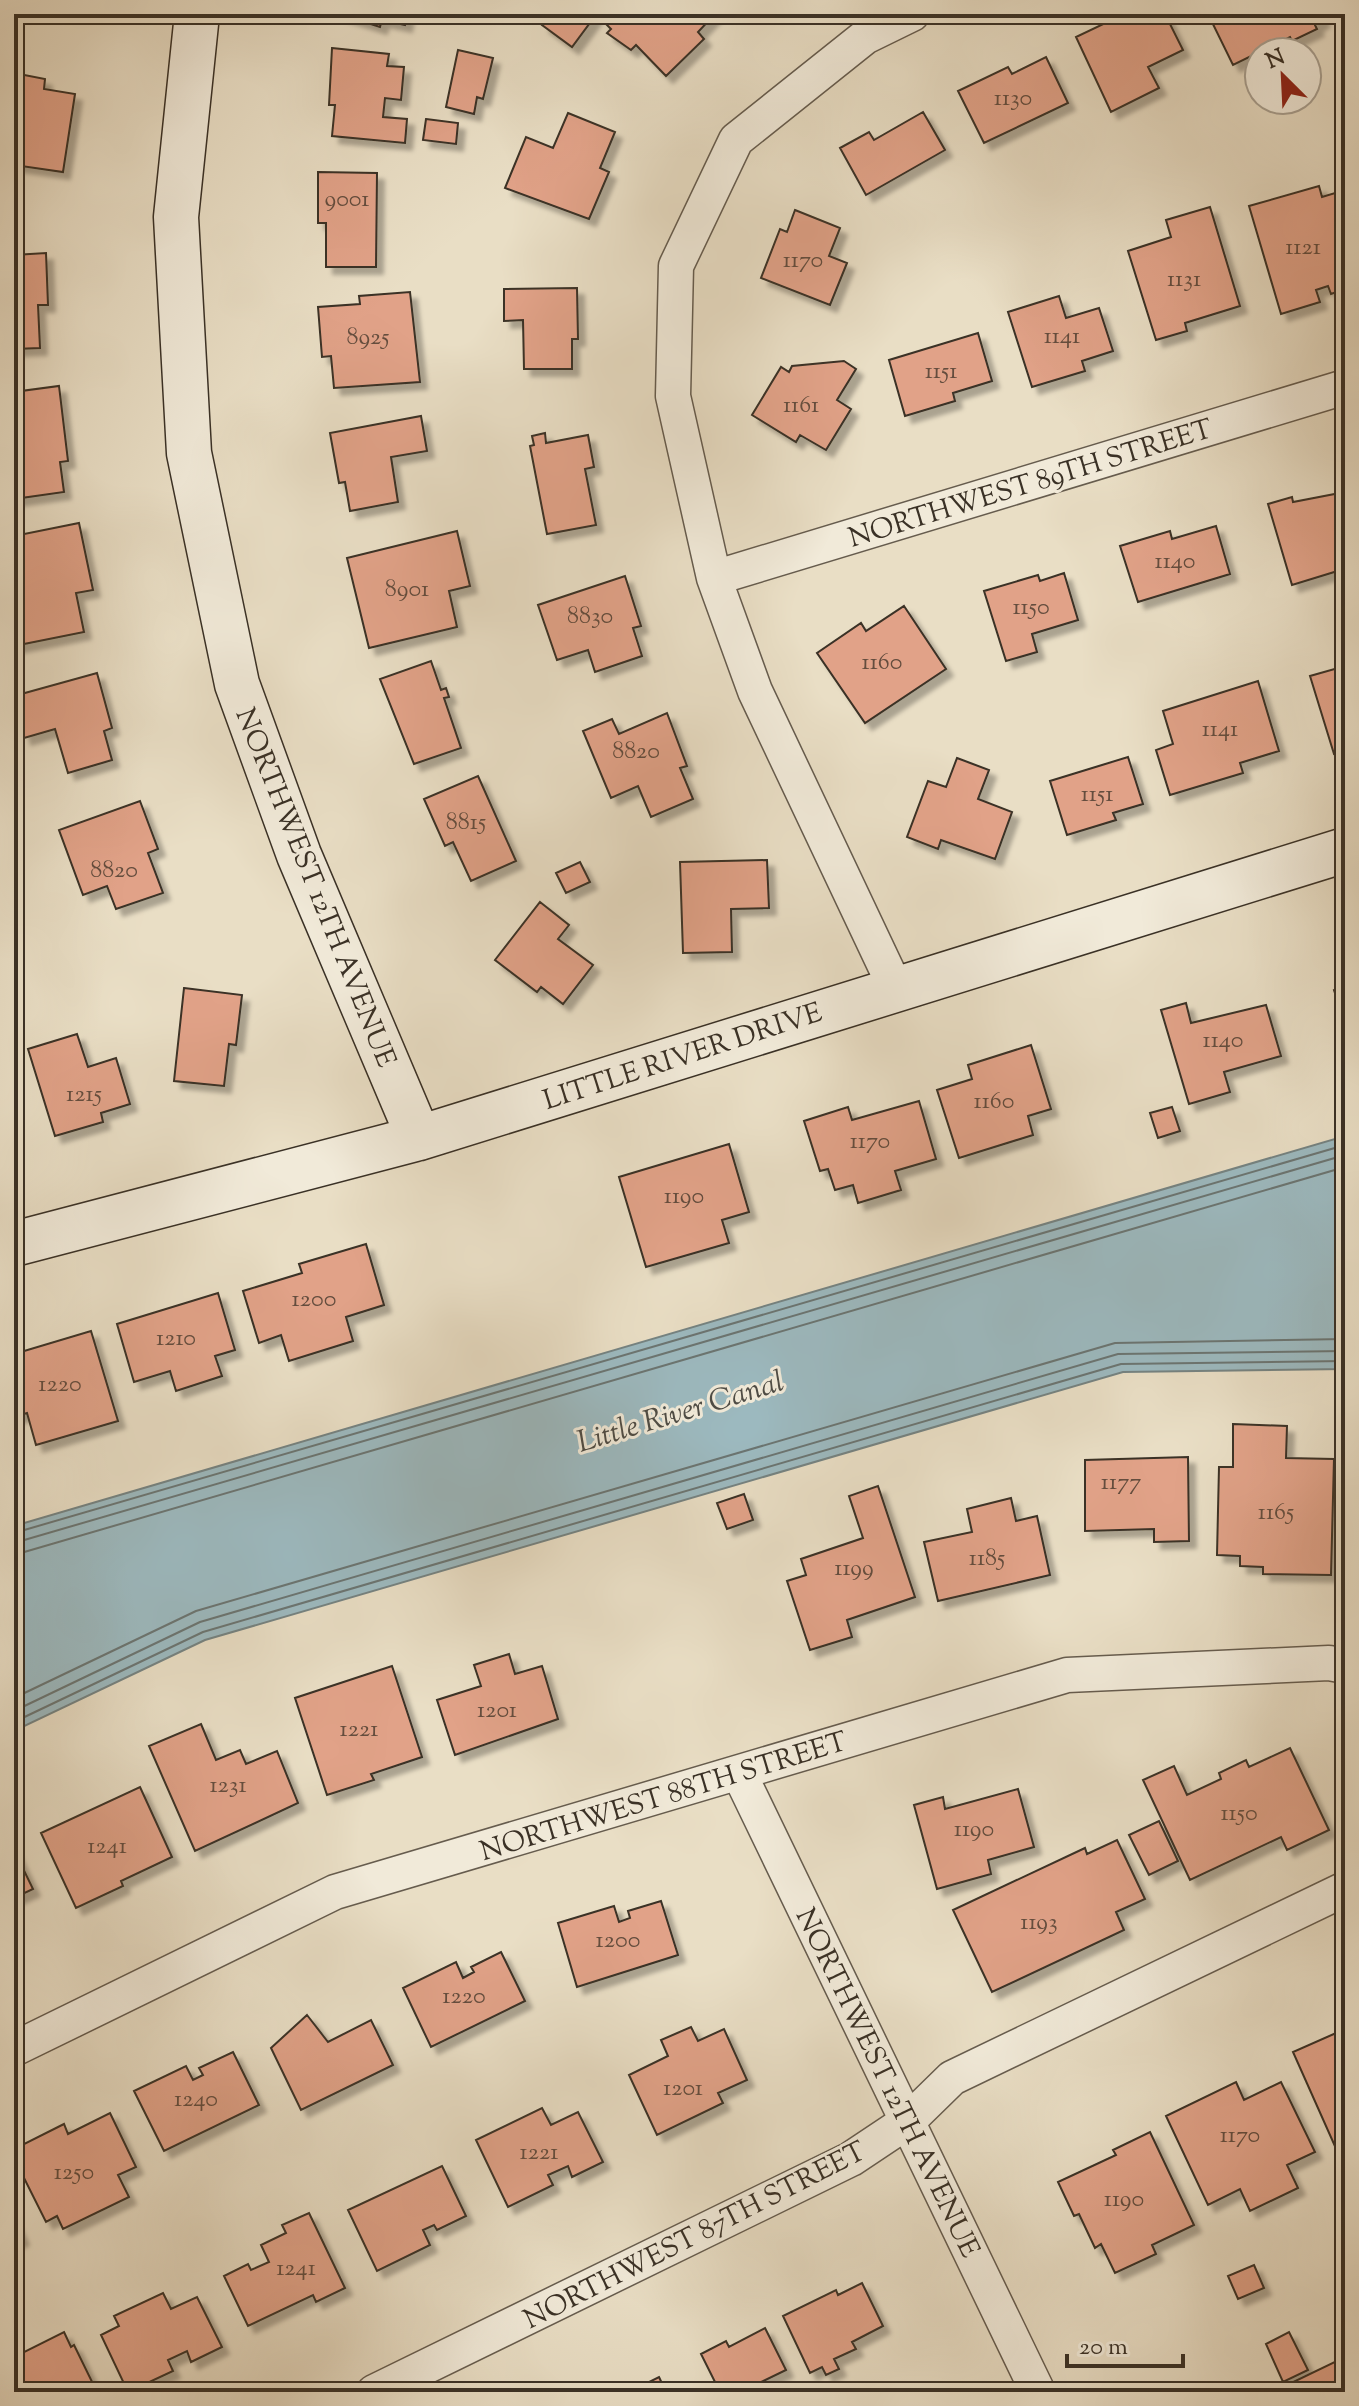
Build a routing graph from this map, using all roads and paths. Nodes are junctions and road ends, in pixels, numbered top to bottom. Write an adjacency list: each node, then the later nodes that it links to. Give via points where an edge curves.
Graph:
1 (197, 14): 7 (street, NORTHWEST 12TH AVENUE, via 176,217 189,453 237,684 299,855)
2 (912, 14): 4 (street, via 865,37 736,140 676,266 673,396)
3 (1345, 387): 4 (street, NORTHWEST 89TH STREET)
4 (714, 578): 6 (street, via 755,691)
5 (1345, 850): 6 (street, LITTLE RIVER DRIVE)
6 (895, 987): 7 (street, LITTLE RIVER DRIVE)
7 (419, 1138): 8 (street, LITTLE RIVER DRIVE)
8 (14, 1244)
9 (1345, 1666): 10 (street, NORTHWEST 88TH STREET, via 1067,1675)
10 (739, 1773): 12 (street, NORTHWEST 88TH STREET, via 335,1892); 13 (street, NORTHWEST 12TH AVENUE)
11 (1345, 1889): 13 (street, NORTHWEST 87TH STREET, via 952,2078)
12 (14, 2049)
13 (908, 2121): 14 (street, NORTHWEST 87TH STREET, via 851,2159); 15 (street, NORTHWEST 12TH AVENUE)
14 (374, 2392)
15 (1038, 2392)

